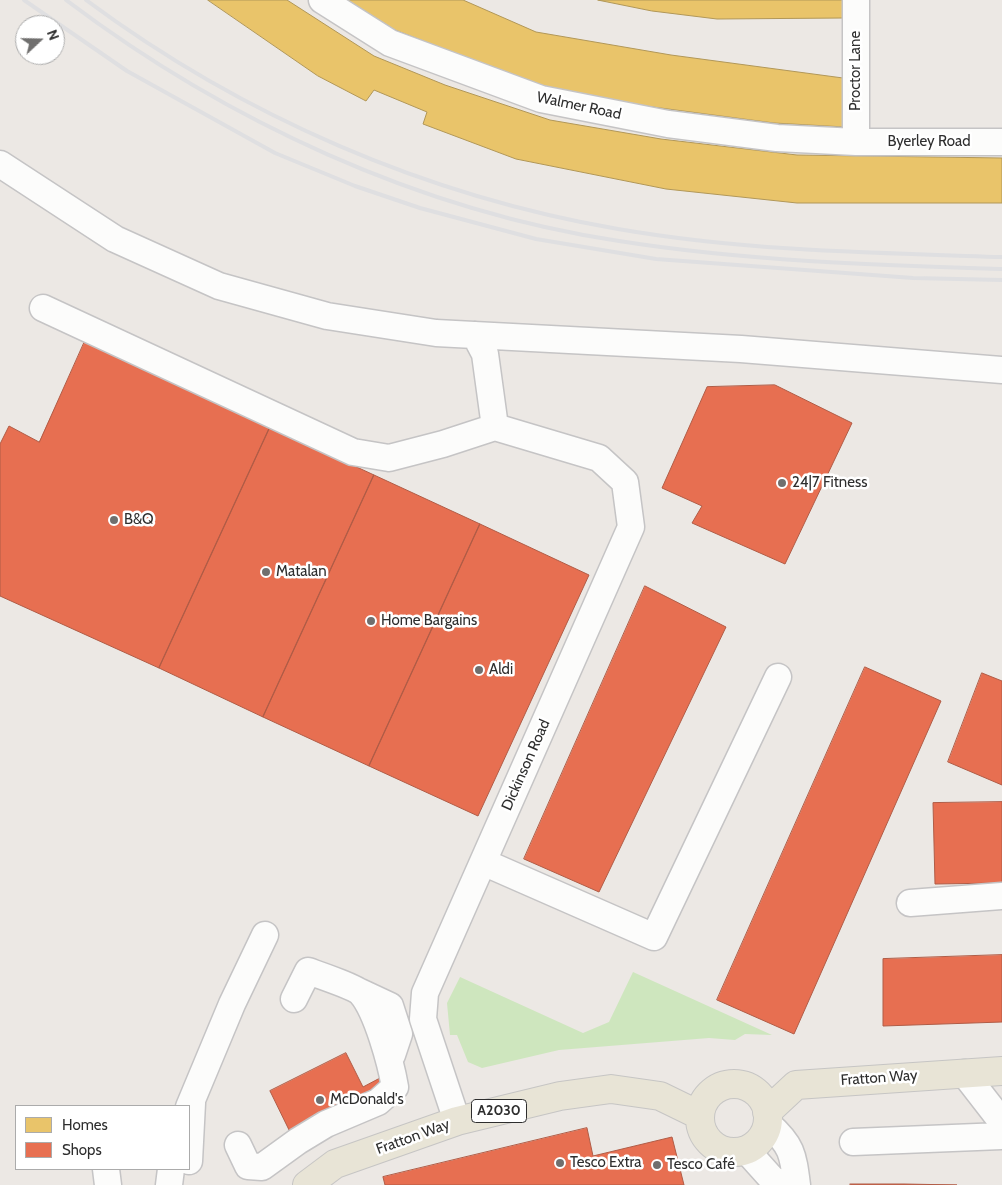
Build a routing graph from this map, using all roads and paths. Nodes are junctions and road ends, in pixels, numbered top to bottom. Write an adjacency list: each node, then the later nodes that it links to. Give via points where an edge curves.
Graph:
1 (322, 0): 3 (street, Walmer Road, via 390,43 541,99 668,124 777,138)
2 (856, 0): 3 (street, Proctor Lane)
3 (856, 142): 4 (street, Byerley Road)
4 (1002, 142)
5 (0, 164): 7 (street, via 115,239 219,286 327,316 436,333)
6 (43, 308): 9 (street, via 353,452 389,458)
7 (475, 335): 8 (street, via 741,350); 9 (street, via 485,354)
8 (1002, 370)
9 (495, 427): 11 (street, Dickinson Road, via 599,458 625,482 631,527)
10 (778, 677): 11 (street, via 654,937)
11 (483, 862): 17 (street, Dickinson Road, via 425,993)
12 (1002, 896): 13 (street)
13 (910, 903)
14 (265, 935): 22 (street)
15 (360, 992): 16 (street, via 308,971); 18 (street, via 390,1006); 19 (street)
16 (294, 1000)
17 (423, 1019): 18 (street); 25 (street, Dickinson Road)
18 (396, 1026): 19 (street, via 399,1034)
19 (391, 1060): 29 (street, via 395,1087 378,1102 319,1128 262,1167 248,1166)
20 (1002, 1071): 21 (main road, Fratton Way)
21 (964, 1073): 24 (main road, Fratton Way, via 796,1085); 26 (street)
22 (190, 1105)
23 (699, 1115): 24 (main road, via 708,1095 716,1088 732,1084 748,1087 757,1093); 25 (main road, Fratton Way / A2030, via 660,1096 611,1089 560,1096); 30 (main road, via 700,1127 713,1146 729,1152)
24 (768, 1118): 30 (main road, Fratton Way, via 758,1143); 39 (street, via 793,1158)
25 (457, 1121): 37 (main road, Fratton Way / A2030, via 335,1164)
26 (1002, 1122)
27 (1002, 1136): 28 (street)
28 (854, 1142)
29 (238, 1145)
30 (746, 1150): 38 (street, via 772,1179)
31 (106, 1170): 34 (street)
32 (171, 1170): 35 (street)
33 (188, 1170): 36 (street)
34 (108, 1185)
35 (169, 1185)
36 (188, 1185)
37 (307, 1185)
38 (783, 1185)
39 (797, 1185)

